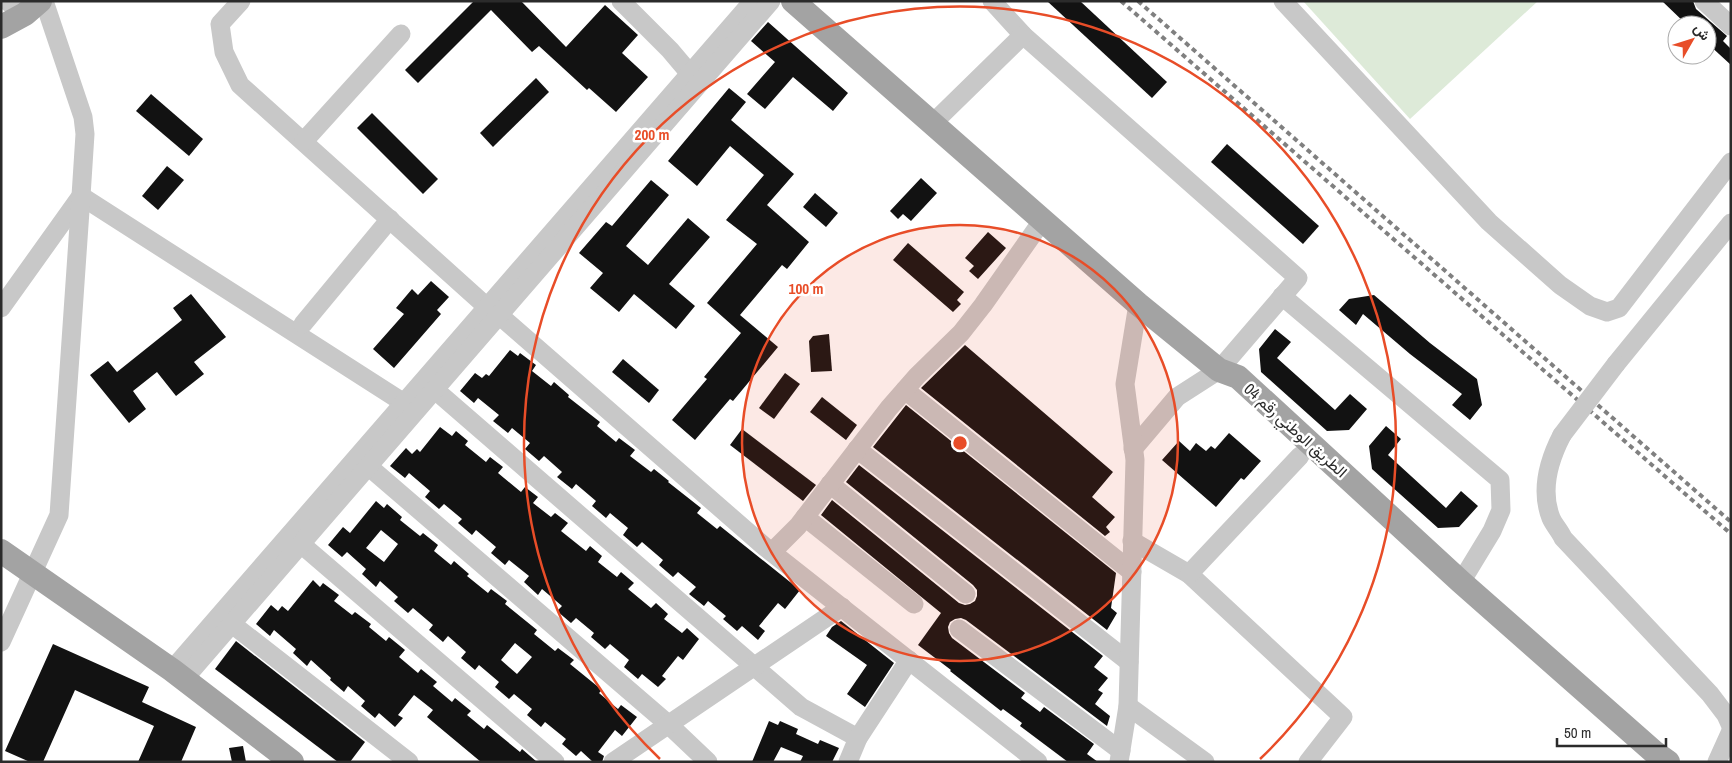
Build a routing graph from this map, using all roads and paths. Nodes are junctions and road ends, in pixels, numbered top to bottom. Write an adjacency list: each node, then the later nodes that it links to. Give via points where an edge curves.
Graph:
1 (241, 1): 16 (street, via 220,24 224,52 240,86)
2 (621, 1): 14 (street)
3 (753, 1): 14 (street)
4 (772, 1): 14 (street)
5 (793, 1): 15 (main road)
6 (992, 1): 13 (street)
7 (1283, 1): 17 (street, via 1489,222 1560,285 1590,306 1607,312 1619,308)
8 (1704, 1): 10 (street)
9 (29, 4): 11 (main road); 18 (street, via 83,117)
10 (1731, 26)
11 (1, 27)
12 (401, 34): 16 (street)
13 (1023, 35): 15 (street); 22 (street, via 1298,278)
14 (695, 79): 25 (street)
15 (932, 124): 20 (main road)
16 (304, 141): 19 (street)
17 (1731, 162)
18 (81, 189): 24 (street); 26 (street); 29 (street); 40 (street, via 59,515)
19 (390, 219): 25 (street); 26 (street)
20 (1042, 221): 23 (main road); 28 (street, via 961,333)
21 (1731, 223): 56 (street, bridge, via 1562,435 1547,473 1546,498 1551,518 1564,538 1710,694)
22 (1282, 296): 27 (street); 43 (street, via 1500,480 1501,510)
23 (1138, 304): 27 (main road); 31 (street, via 1125,384)
24 (1, 308)
25 (494, 311): 29 (street); 39 (street)
26 (302, 324): 29 (street)
27 (1219, 370): 31 (street, via 1177,397); 32 (main road, الطريق الوطني رقم 04, via 1229,391); 43 (main road, الطريق الوطني رقم 04, via 1238,377)
28 (904, 390): 30 (street); 41 (street)
29 (418, 399): 33 (street); 52 (street); 53 (street)
30 (857, 449): 34 (street); 51 (street)
31 (1133, 449): 36 (street)
32 (1300, 456): 42 (street); 69 (main road, الطريق الوطني رقم 04)
33 (368, 466): 37 (street); 55 (street)
34 (830, 484): 35 (street); 44 (street)
35 (805, 517): 39 (street); 45 (street)
36 (1132, 541): 41 (street); 42 (street)
37 (301, 544): 47 (street); 62 (street)
38 (1, 551): 40 (main road)
39 (772, 552): 46 (street)
40 (32, 572): 49 (street); 53 (main road)
41 (1132, 572): 51 (street)
42 (1189, 574): 68 (street, via 1343,718)
43 (1461, 582): 70 (main road, الطريق الوطني رقم 04)
44 (966, 594)
45 (914, 604)
46 (842, 608): 50 (street); 52 (street)
47 (232, 624): 53 (street); 61 (street)
48 (959, 628): 59 (street)
49 (1, 642)
50 (909, 660): 58 (street); 66 (street)
51 (1129, 662): 54 (street)
52 (754, 666): 55 (street); 58 (street, via 801,707)
53 (178, 675): 60 (main road)
54 (1128, 706): 59 (street); 67 (street)
55 (668, 724): 63 (street); 64 (street)
56 (1731, 726)
57 (1731, 731): 71 (street)
58 (858, 738): 65 (street)
59 (1120, 756)
60 (292, 762)
61 (409, 762)
62 (555, 762)
63 (613, 762)
64 (708, 762)
65 (848, 762)
66 (1038, 762)
67 (1205, 762)
68 (1308, 762)
69 (1643, 762)
70 (1668, 762)
71 (1717, 762)

